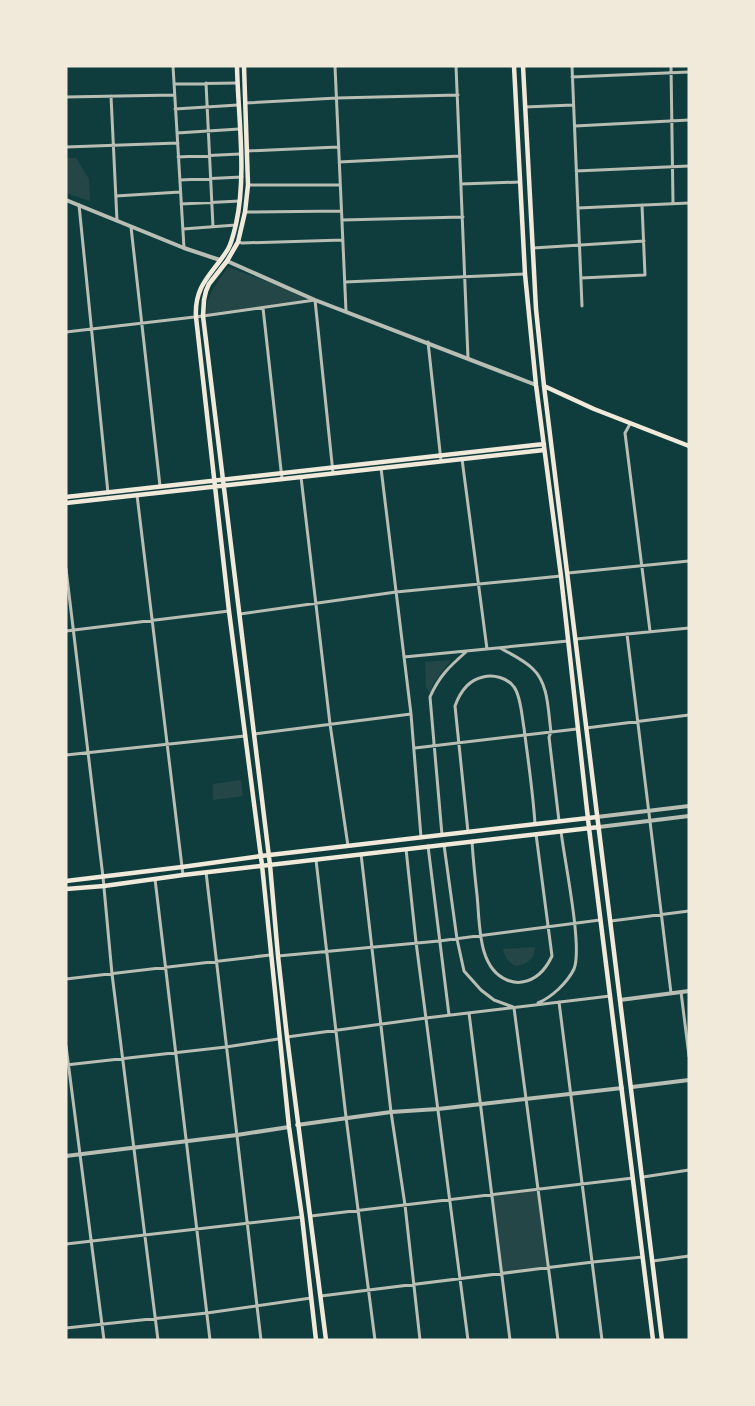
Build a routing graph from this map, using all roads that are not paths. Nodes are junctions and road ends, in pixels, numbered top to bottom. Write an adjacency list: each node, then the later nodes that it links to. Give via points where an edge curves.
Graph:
1 (173, 66): 15 (street)
2 (237, 66): 14 (main road)
3 (244, 66): 21 (main road)
4 (335, 66): 20 (street)
5 (456, 66): 16 (street)
6 (514, 66): 49 (main road)
7 (523, 66): 25 (main road)
8 (572, 66): 12 (street)
9 (671, 66): 11 (street)
10 (689, 72): 11 (street)
11 (671, 73): 12 (street); 28 (street)
12 (572, 77): 23 (street)
13 (206, 83): 14 (street); 15 (street); 24 (street)
14 (237, 83): 22 (main road)
15 (174, 84): 18 (street)
16 (458, 95): 20 (street); 40 (street)
17 (112, 96): 18 (street); 19 (street); 34 (street)
18 (174, 96): 26 (street)
19 (66, 97)
20 (337, 98): 21 (street); 36 (street)
21 (245, 103): 37 (main road)
22 (238, 105): 24 (street); 30 (main road)
23 (573, 105): 25 (street); 29 (street)
24 (207, 107): 26 (street); 31 (street)
25 (526, 107): 78 (main road)
26 (175, 109): 32 (street)
27 (689, 120): 28 (street)
28 (672, 121): 29 (street); 44 (street)
29 (574, 126): 45 (street)
30 (239, 129): 31 (street); 38 (main road)
31 (207, 131): 32 (street); 39 (street)
32 (177, 133): 33 (street)
33 (178, 143): 34 (street); 41 (street)
34 (113, 146): 35 (street); 54 (street)
35 (66, 147)
36 (338, 147): 37 (street); 42 (street)
37 (247, 151): 52 (main road)
38 (240, 154): 39 (street); 46 (main road)
39 (209, 156): 41 (street); 47 (street)
40 (460, 156): 42 (street); 50 (street)
41 (178, 157): 48 (street)
42 (339, 162): 51 (street)
43 (689, 166): 44 (street)
44 (673, 167): 45 (street); 60 (street)
45 (576, 171): 63 (street)
46 (242, 176): 47 (street); 56 (main road)
47 (210, 178): 48 (street); 57 (street)
48 (180, 180): 53 (street)
49 (520, 182): 50 (street); 81 (main road)
50 (461, 184): 66 (street)
51 (340, 185): 52 (street); 64 (street)
52 (248, 186): 65 (main road)
53 (180, 192): 54 (street); 59 (street)
54 (116, 196): 68 (street)
55 (66, 200): 61 (street)
56 (240, 201): 57 (street); 69 (main road)
57 (211, 202): 59 (street); 71 (street)
58 (689, 203): 60 (street)
59 (181, 204): 72 (street)
60 (673, 204): 62 (street)
61 (79, 205): 68 (street); 92 (street)
62 (642, 205): 63 (street); 74 (street)
63 (578, 208): 76 (street)
64 (341, 211): 65 (street); 67 (street)
65 (246, 212): 75 (main road)
66 (463, 216): 67 (street); 82 (street)
67 (342, 220): 73 (street)
68 (117, 222): 70 (street)
69 (236, 225): 71 (street); 79 (main road, via 230,245)
70 (132, 227): 77 (street); 91 (street)
71 (212, 227): 72 (street)
72 (183, 229): 77 (street)
73 (343, 240): 75 (street); 84 (street)
74 (644, 241): 76 (street); 83 (street, via 645,275)
75 (238, 242): 80 (main road)
76 (579, 244): 78 (street); 83 (street)
77 (184, 248): 79 (street)
78 (533, 248): 97 (main road)
79 (220, 260): 90 (main road, via 200,290)
80 (228, 261): 85 (street); 89 (main road, via 209,284)
81 (525, 274): 82 (street); 96 (main road)
82 (465, 277): 84 (street); 95 (street)
83 (580, 278): 86 (street)
84 (345, 282): 88 (street)
85 (315, 300): 87 (street); 88 (street); 106 (street)
86 (582, 306)
87 (263, 308): 89 (street); 107 (street)
88 (346, 311): 94 (street)
89 (203, 316): 90 (street); 103 (main road)
90 (196, 317): 91 (street); 105 (main road)
91 (141, 324): 92 (street); 111 (street)
92 (90, 329): 93 (street); 114 (street)
93 (66, 332)
94 (428, 342): 95 (street); 101 (street)
95 (468, 358): 96 (street)
96 (536, 385): 100 (main road)
97 (544, 386): 98 (main road); 124 (main road)
98 (630, 424): 99 (main road); 122 (street, via 625,434)
99 (689, 446)
100 (544, 447): 101 (main road); 102 (main road); 125 (main road)
101 (441, 458): 102 (main road); 104 (main road); 106 (main road)
102 (462, 459): 126 (street)
103 (222, 468): 105 (main road); 110 (main road)
104 (380, 468): 106 (main road); 127 (street)
105 (214, 469): 109 (main road)
106 (333, 471): 107 (main road); 108 (main road)
107 (281, 476): 108 (main road); 110 (main road)
108 (301, 477): 128 (street)
109 (215, 481): 110 (main road); 111 (main road); 113 (main road)
110 (224, 486): 113 (main road); 130 (main road)
111 (160, 487): 112 (main road)
112 (148, 488): 114 (main road); 115 (main road)
113 (216, 489): 115 (main road); 129 (main road)
114 (108, 493): 116 (main road)
115 (148, 494): 117 (main road)
116 (73, 496): 118 (main road); 119 (main road)
117 (137, 496): 119 (main road); 131 (street)
118 (66, 497)
119 (74, 502): 120 (main road)
120 (66, 503)
121 (689, 562): 122 (street)
122 (643, 566): 124 (street); 135 (street)
123 (66, 569): 134 (street)
124 (568, 573): 137 (main road)
125 (561, 576): 126 (street); 138 (main road)
126 (479, 584): 127 (street); 140 (street)
127 (396, 592): 128 (street); 142 (street)
128 (317, 603): 130 (street); 146 (street)
129 (229, 611): 131 (street); 151 (main road)
130 (240, 614): 150 (main road)
131 (152, 621): 134 (street); 153 (street)
132 (689, 628): 135 (street)
133 (66, 631): 134 (street)
134 (74, 631): 157 (street)
135 (650, 631): 136 (street)
136 (627, 634): 137 (street); 145 (street)
137 (576, 639): 147 (main road)
138 (568, 641): 139 (street); 148 (main road)
139 (500, 648): 140 (street); 149 (street, via 524,662 540,678)
140 (487, 649): 141 (street)
141 (467, 651): 142 (street); 155 (street, via 436,682 430,697)
142 (404, 657): 143 (street)
143 (411, 714): 146 (street); 156 (street)
144 (689, 715): 145 (street)
145 (637, 721): 147 (street); 160 (street)
146 (330, 724): 150 (street); 176 (street)
147 (586, 728): 162 (main road)
148 (577, 729): 149 (street); 163 (main road)
149 (551, 732): 152 (street); 164 (street)
150 (254, 734): 180 (main road)
151 (246, 735): 153 (street); 181 (main road)
152 (524, 735): 154 (street); 154 (street, via 516,688 501,678 486,676 471,683 458,697 455,706); 166 (street)
153 (167, 744): 157 (street); 185 (street)
154 (458, 744): 155 (street); 170 (street)
155 (434, 746): 156 (street); 172 (street)
156 (414, 748): 173 (street)
157 (88, 753): 158 (street); 188 (street)
158 (66, 755)
159 (689, 806): 160 (street)
160 (649, 811): 162 (street); 165 (street)
161 (689, 816): 165 (street)
162 (597, 817): 163 (main road); 167 (main road)
163 (588, 818): 164 (main road); 168 (main road)
164 (559, 821): 166 (main road)
165 (650, 821): 167 (street); 194 (street)
166 (535, 824): 170 (main road)
167 (599, 827): 168 (main road); 196 (main road)
168 (589, 828): 169 (main road); 195 (main road)
169 (561, 831): 171 (main road); 197 (street)
170 (468, 832): 172 (main road)
171 (536, 834): 174 (main road); 198 (street)
172 (442, 835): 173 (main road)
173 (421, 837): 176 (main road)
174 (472, 841): 175 (main road); 199 (street)
175 (444, 844): 177 (main road); 200 (street)
176 (348, 846): 180 (main road)
177 (428, 846): 178 (main road); 201 (street)
178 (406, 849): 179 (main road); 202 (street)
179 (361, 854): 182 (main road); 203 (street)
180 (269, 855): 181 (main road); 183 (main road)
181 (261, 856): 184 (main road); 185 (main road)
182 (316, 859): 183 (main road); 204 (street)
183 (270, 865): 184 (main road); 206 (main road)
184 (262, 866): 186 (main road); 205 (main road)
185 (182, 867): 187 (street); 188 (main road)
186 (206, 872): 187 (main road); 207 (street)
187 (183, 875): 189 (main road)
188 (103, 877): 190 (main road); 191 (street)
189 (155, 879): 191 (main road); 208 (street)
190 (66, 881)
191 (104, 886): 192 (main road); 209 (street)
192 (66, 889)
193 (689, 911): 194 (street)
194 (661, 915): 196 (street); 213 (street)
195 (600, 920): 197 (street); 214 (main road)
196 (611, 921): 215 (main road)
197 (574, 924): 198 (street); 217 (street, via 577,956 574,969 556,991)
198 (548, 927): 199 (street); 199 (street, via 552,948 549,963 532,980 518,983 502,978 491,967)
199 (481, 936): 200 (street)
200 (457, 939): 201 (street); 218 (street, via 469,979 494,1000)
201 (439, 941): 202 (street); 220 (street)
202 (416, 942): 203 (street); 221 (street)
203 (371, 947): 204 (street); 222 (street)
204 (327, 953): 206 (street); 223 (street)
205 (270, 955): 207 (street); 225 (main road)
206 (278, 956): 224 (main road)
207 (216, 962): 208 (street); 227 (street)
208 (166, 968): 209 (street); 228 (street)
209 (112, 974): 210 (street); 230 (street)
210 (66, 979)
211 (689, 991): 212 (street)
212 (681, 992): 213 (street); 229 (street)
213 (672, 993): 215 (street)
214 (610, 996): 216 (street); 234 (main road)
215 (620, 1000): 233 (main road)
216 (559, 1002): 217 (street); 235 (street)
217 (532, 1005): 218 (street)
218 (514, 1008): 219 (street); 236 (street)
219 (469, 1013): 220 (street); 237 (street)
220 (449, 1015): 221 (street)
221 (426, 1018): 222 (street); 238 (street)
222 (382, 1023): 223 (street); 239 (street)
223 (336, 1030): 224 (street); 240 (street)
224 (287, 1036): 241 (main road)
225 (278, 1039): 227 (street); 242 (main road)
226 (66, 1046): 231 (street)
227 (226, 1047): 228 (street); 243 (street)
228 (176, 1053): 230 (street); 244 (street)
229 (689, 1056)
230 (123, 1059): 231 (street); 245 (street)
231 (67, 1065): 246 (street)
232 (689, 1080): 233 (street)
233 (632, 1087): 249 (main road)
234 (622, 1088): 235 (street); 250 (main road)
235 (571, 1094): 236 (street); 251 (street)
236 (526, 1099): 237 (street); 252 (street)
237 (482, 1105): 238 (street); 253 (street)
238 (438, 1110): 239 (street); 254 (street)
239 (391, 1112): 240 (street); 255 (street)
240 (346, 1117): 241 (street); 256 (street)
241 (297, 1125): 257 (main road)
242 (289, 1127): 243 (street); 258 (main road)
243 (237, 1135): 244 (street); 259 (street)
244 (187, 1141): 245 (street); 260 (street)
245 (135, 1147): 246 (street); 261 (street)
246 (81, 1154): 247 (street); 262 (street)
247 (66, 1156)
248 (689, 1170): 249 (street)
249 (643, 1177): 266 (main road)
250 (633, 1178): 251 (street); 265 (main road)
251 (583, 1184): 252 (street); 267 (street)
252 (537, 1190): 253 (street); 268 (street)
253 (492, 1195): 254 (street); 269 (street)
254 (450, 1200): 255 (street); 270 (street)
255 (405, 1205): 256 (street); 271 (street)
256 (359, 1210): 257 (street); 272 (street)
257 (311, 1216): 273 (main road)
258 (302, 1217): 259 (street); 274 (main road)
259 (247, 1222): 260 (street); 275 (street)
260 (197, 1228): 261 (street); 276 (street)
261 (145, 1234): 262 (street); 277 (street)
262 (92, 1241): 263 (street); 278 (street)
263 (66, 1244)
264 (689, 1256): 266 (street)
265 (643, 1257): 267 (street); 292 (main road)
266 (653, 1260): 293 (main road)
267 (593, 1262): 268 (street); 291 (street)
268 (548, 1268): 269 (street); 290 (street)
269 (502, 1274): 270 (street); 289 (street)
270 (461, 1279): 271 (street); 288 (street)
271 (413, 1284): 272 (street); 287 (street)
272 (368, 1289): 273 (street); 286 (street)
273 (321, 1296): 285 (main road)
274 (312, 1298): 275 (street); 284 (main road)
275 (257, 1307): 276 (street); 283 (street)
276 (207, 1313): 277 (street); 282 (street)
277 (155, 1318): 278 (street); 281 (street)
278 (102, 1324): 279 (street); 280 (street)
279 (66, 1328)
280 (104, 1340)
281 (158, 1340)
282 (210, 1340)
283 (261, 1340)
284 (316, 1340)
285 (326, 1340)
286 (375, 1340)
287 (420, 1340)
288 (468, 1340)
289 (510, 1340)
290 (558, 1340)
291 (602, 1340)
292 (653, 1340)
293 (662, 1340)

